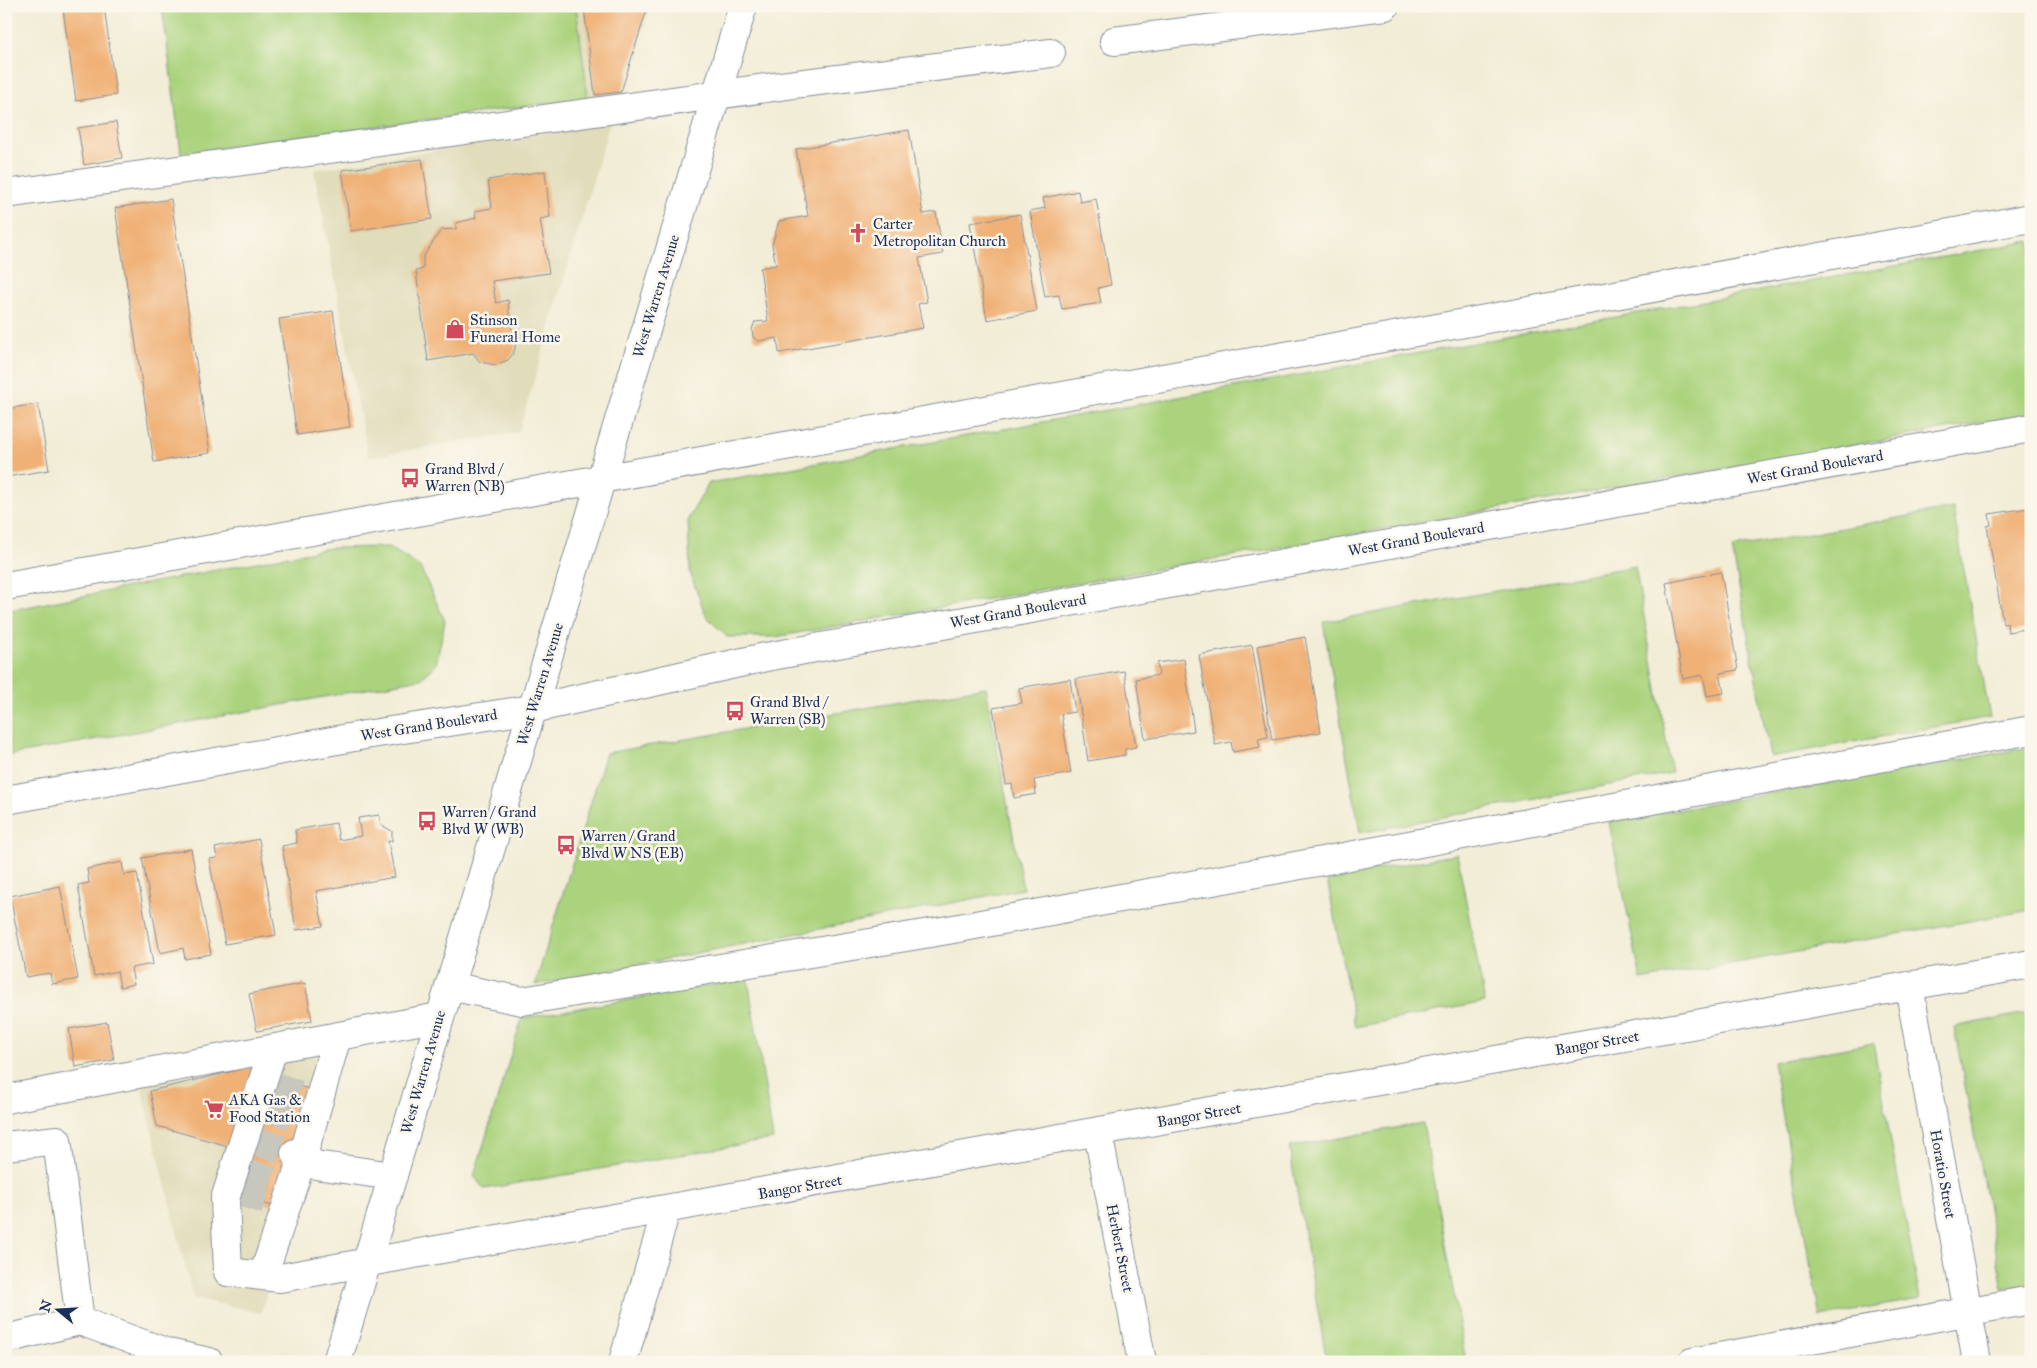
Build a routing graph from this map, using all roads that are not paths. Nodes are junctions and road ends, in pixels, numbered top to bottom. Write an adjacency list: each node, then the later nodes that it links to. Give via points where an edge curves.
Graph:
1 (743, 6): 5 (main road, West Warren Avenue)
2 (1385, 6): 3 (main road)
3 (1114, 41)
4 (1051, 54): 5 (main road)
5 (716, 96): 6 (main road); 9 (main road, West Warren Avenue)
6 (6, 194)
7 (2031, 218): 9 (main road)
8 (2031, 428): 11 (main road, West Grand Boulevard, via 766,657)
9 (602, 479): 10 (main road); 11 (main road, West Warren Avenue)
10 (6, 586)
11 (532, 709): 13 (main road, West Grand Boulevard, via 364,735); 15 (main road, West Warren Avenue)
12 (2031, 730): 15 (main road, via 948,930 522,1001)
13 (6, 800)
14 (2031, 964): 16 (main road, Bangor Street)
15 (449, 986): 17 (main road, West Warren Avenue)
16 (1909, 986): 21 (main road, Bangor Street); 29 (main road, Horatio Street)
17 (439, 1017): 18 (main road); 24 (main road, West Warren Avenue)
18 (338, 1037): 19 (main road); 23 (main road)
19 (273, 1049): 20 (main road); 27 (main road, Bangor Street, via 264,1095 250,1140 237,1180 225,1199 228,1272)
20 (6, 1099)
21 (1098, 1133): 25 (main road, Bangor Street); 36 (main road, Herbert Street)
22 (6, 1146): 30 (main road, via 57,1140)
23 (299, 1155): 24 (main road, via 315,1165); 27 (main road)
24 (393, 1176): 26 (main road, West Warren Avenue)
25 (666, 1210): 26 (main road, Bangor Street); 35 (main road)
26 (366, 1264): 27 (main road, Bangor Street, via 280,1278); 34 (main road, West Warren Avenue)
27 (263, 1276)
28 (2031, 1300): 29 (main road)
29 (1968, 1311): 37 (main road); 38 (main road, Horatio Street)
30 (80, 1321): 31 (main road); 32 (main road)
31 (6, 1339)
32 (166, 1357): 33 (main road)
33 (209, 1362)
34 (337, 1362)
35 (623, 1362)
36 (1142, 1362)
37 (1692, 1362)
38 (1977, 1362)

